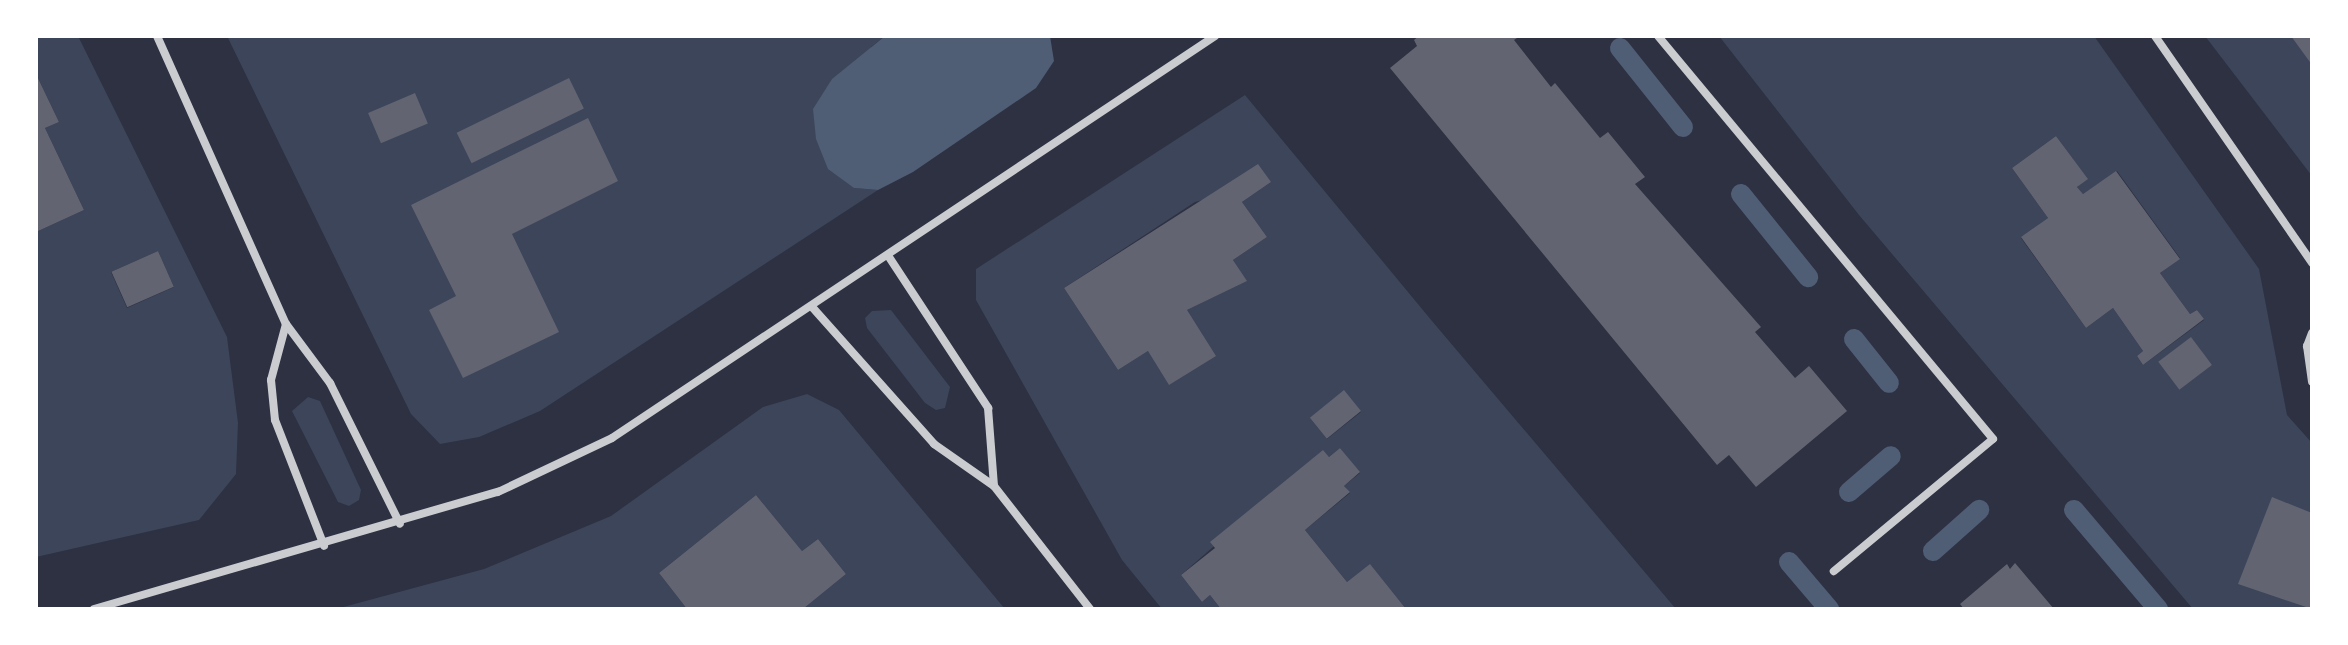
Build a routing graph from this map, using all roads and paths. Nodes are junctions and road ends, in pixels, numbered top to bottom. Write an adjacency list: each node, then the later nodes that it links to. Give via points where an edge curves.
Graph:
1 (157, 36): 8 (street)
2 (1215, 36): 5 (street)
3 (1658, 36): 14 (street, via 1993,439)
4 (2155, 36): 6 (street)
5 (889, 257): 7 (street); 11 (street, via 988,408)
6 (2312, 263)
7 (813, 308): 11 (street, via 934,444); 12 (street, via 612,438 498,492)
8 (286, 324): 12 (street, via 330,383); 13 (street, via 271,380 275,420)
9 (2312, 333): 10 (street, via 2307,346)
10 (2312, 382)
11 (994, 486): 16 (street)
12 (400, 524): 13 (street)
13 (324, 546): 15 (street)
14 (1834, 571)
15 (94, 609)
16 (1090, 609)

